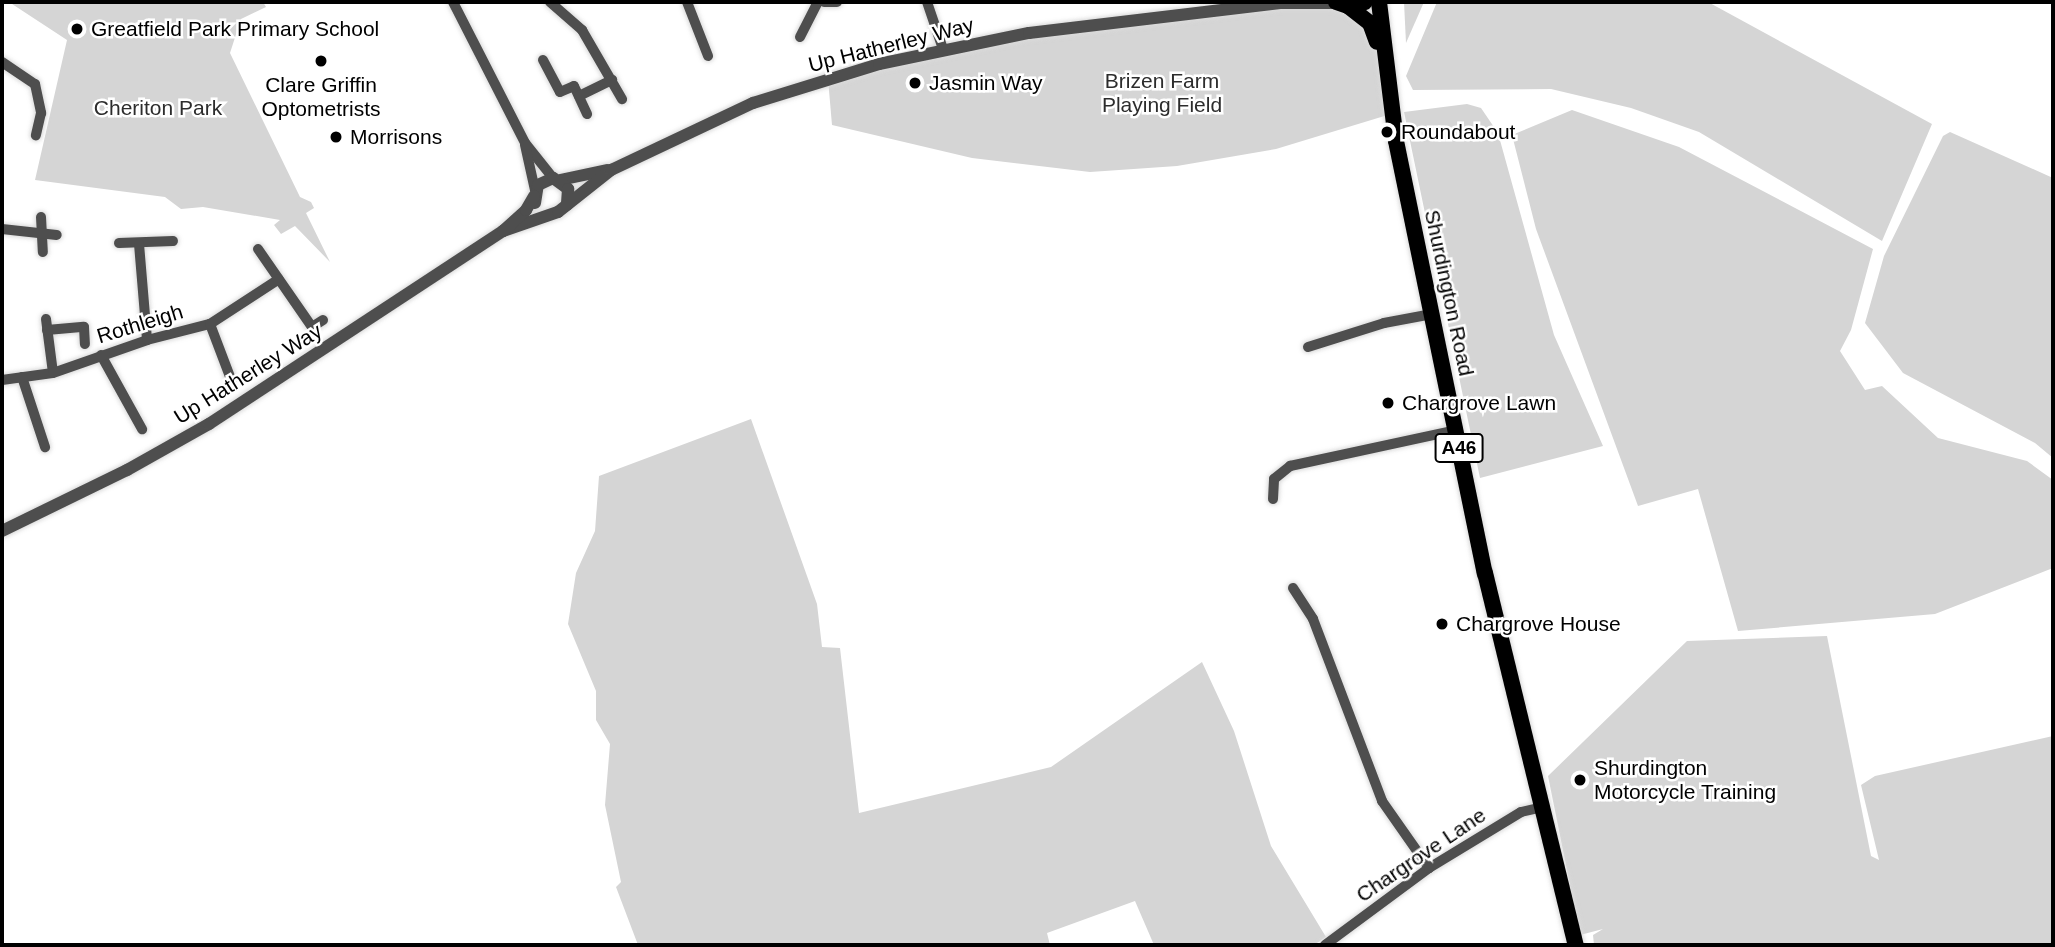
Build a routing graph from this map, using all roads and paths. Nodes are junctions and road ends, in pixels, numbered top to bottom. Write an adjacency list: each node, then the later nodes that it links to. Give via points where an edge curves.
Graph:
1 (453, 2): 23 (street)
2 (550, 2): 18 (street, via 583,30)
3 (687, 2): 14 (street, via 707,37)
4 (818, 2): 12 (street)
5 (824, 2): 6 (street)
6 (837, 2)
7 (927, 2): 13 (street)
8 (1282, 2): 11 (street, Up Hatherley Way); 13 (street, Up Hatherley Way, via 1029,33)
9 (1365, 2): 11 (main road)
10 (1379, 2): 15 (main road, Shurdington Road / A46)
11 (1341, 4): 15 (main road, Shurdington Road / A46, via 1370,23)
12 (800, 37)
13 (943, 49): 24 (street, Up Hatherley Way, via 753,103)
14 (708, 56)
15 (1383, 57): 39 (main road, Shurdington Road / A46)
16 (543, 60): 19 (street, via 560,92 574,86)
17 (2, 62): 22 (street, via 38,81 41,113)
18 (612, 80): 19 (street); 20 (street)
19 (579, 96): 21 (street)
20 (622, 99)
21 (587, 114)
22 (36, 135)
23 (525, 143): 25 (street); 26 (street)
24 (611, 170): 25 (street, Up Hatherley Way); 27 (street, Up Hatherley Way)
25 (556, 179): 26 (street); 27 (street, via 569,191)
26 (534, 193): 28 (street, via 538,208); 30 (street, Up Hatherley Way, via 526,210)
27 (567, 205): 28 (street)
28 (552, 214): 30 (street, Up Hatherley Way)
29 (2, 229): 31 (street)
30 (503, 231): 56 (street, Up Hatherley Way, via 209,424)
31 (38, 233): 32 (street); 37 (street)
32 (57, 235)
33 (173, 241): 35 (street)
34 (119, 243): 35 (street)
35 (139, 244): 42 (street)
36 (258, 248): 38 (street)
37 (43, 252)
38 (279, 279): 40 (street, via 312,327); 41 (street, Rothleigh)
39 (1432, 314): 44 (street, via 1384,323); 51 (main road, Shurdington Road / A46)
40 (323, 320)
41 (210, 324): 42 (street, Rothleigh); 49 (street)
42 (147, 340): 45 (street, Rothleigh)
43 (85, 344): 46 (street, via 84,327 46,325)
44 (1308, 347)
45 (101, 355): 46 (street, Rothleigh); 50 (street)
46 (53, 373): 47 (street, Rothleigh)
47 (22, 377): 48 (street, Rothleigh); 53 (street)
48 (2, 380)
49 (232, 382)
50 (142, 429)
51 (1456, 430): 55 (street, via 1290,466 1274,480); 58 (main road, Shurdington Road / A46)
52 (52, 431): 53 (street)
53 (39, 435): 54 (street)
54 (45, 447)
55 (1273, 499)
56 (2, 531)
57 (1293, 587): 59 (street, via 1313,619 1382,801)
58 (1542, 807): 59 (street, Chargrove Lane, via 1521,813); 61 (main road, Shurdington Road / A46)
59 (1429, 868): 60 (street, Chargrove Lane)
60 (1325, 945)
61 (1576, 945)

